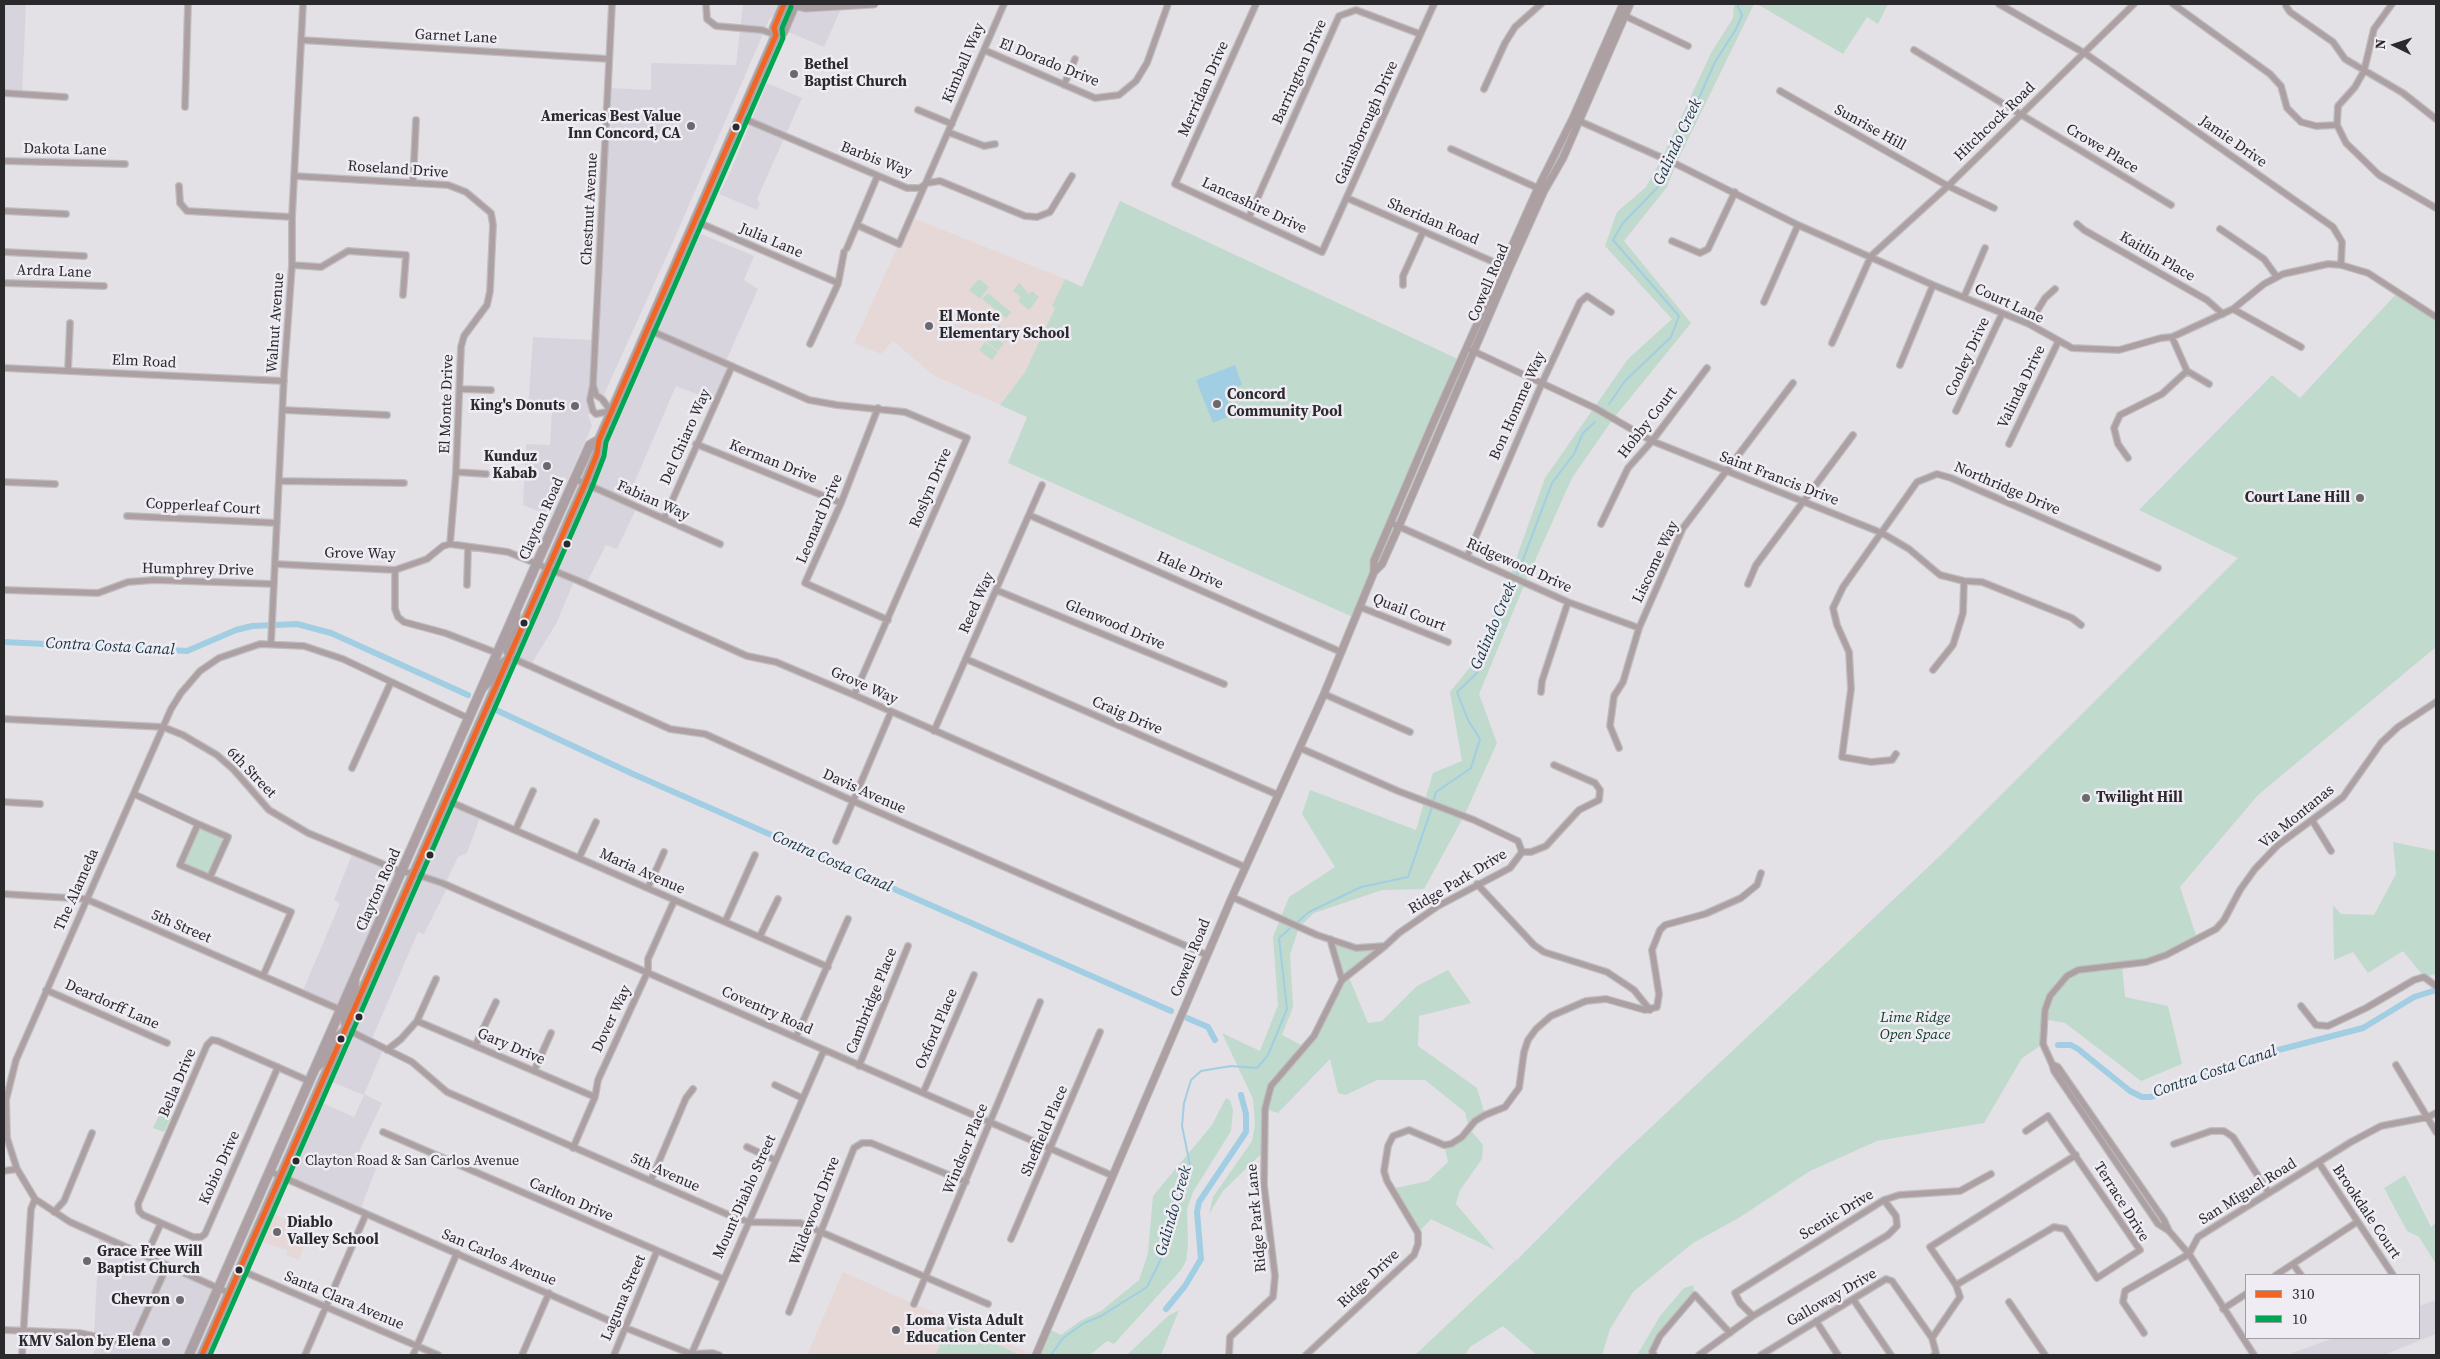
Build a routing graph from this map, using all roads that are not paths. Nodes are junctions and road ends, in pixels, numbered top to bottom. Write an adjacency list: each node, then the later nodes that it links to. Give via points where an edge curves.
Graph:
1 (188, 4): 36 (street)
2 (303, 4): 23 (street, Walnut Avenue)
3 (612, 4): 28 (street, Chestnut Avenue)
4 (706, 4): 22 (street, via 707,19 716,26 762,30)
5 (784, 4): 22 (main road, Clayton Road, via 774,28)
6 (793, 4): 7 (street, via 823,8); 22 (main road, Clayton Road, via 783,32)
7 (874, 4)
8 (1004, 4): 25 (street, Kimball Way)
9 (1168, 4): 31 (street, El Dorado Drive, via 1147,63 1136,81 1119,95 1095,98)
10 (1256, 4): 55 (street, Merridan Drive)
11 (1434, 4): 21 (street, Gainsborough Drive)
12 (1541, 4): 32 (street, via 1515,27)
13 (1623, 4): 20 (street, Cowell Road)
14 (1630, 4): 20 (street, Cowell Road)
15 (1998, 4): 27 (street, Jamie Drive)
16 (2134, 4): 27 (street, Hitchcock Road)
17 (2173, 4): 44 (street, via 2270,74 2281,86 2287,108 2301,122 2316,126)
18 (2392, 4): 30 (street, via 2374,29)
19 (2286, 6): 30 (street, via 2333,42 2345,59)
20 (1622, 14): 24 (street); 42 (street, Cowell Road)
21 (1420, 34): 60 (street, Gainsborough Drive); 68 (street, Barrington Drive, via 1356,10 1339,16)
22 (776, 36): 39 (main road, Clayton Road)
23 (301, 40): 28 (street, Garnet Lane); 50 (street, Walnut Avenue)
24 (1688, 46)
25 (984, 50): 31 (street, El Dorado Drive); 43 (street, Kimball Way)
26 (1914, 50): 38 (street, Crowe Place)
27 (2086, 54): 38 (street, Hitchcock Road); 82 (street, Jamie Drive, via 2333,227 2342,242)
28 (609, 59): 119 (street, Chestnut Avenue)
29 (1075, 59): 31 (street)
30 (2364, 71): 40 (street); 44 (street, via 2338,106)
31 (1064, 85)
32 (1484, 89)
33 (1780, 91): 57 (street, Sunrise Hill)
34 (4, 93): 35 (street)
35 (65, 97)
36 (185, 107)
37 (918, 110): 43 (street)
38 (2020, 114): 57 (street, Hitchcock Road); 61 (street, Crowe Place)
39 (740, 117): 52 (street, Barbis Way); 69 (main road, Clayton Road)
40 (2436, 119)
41 (416, 120): 53 (street)
42 (1576, 120): 58 (street, Cowell Road, via 1563,158); 59 (street, Court Lane)
43 (952, 124): 45 (street, Kimball Way)
44 (2337, 125): 63 (street, via 2346,143 2379,174)
45 (948, 132): 46 (street, via 984,146); 54 (street, Kimball Way)
46 (995, 144)
47 (1451, 149): 58 (street)
48 (4, 161): 49 (street, Dakota Lane)
49 (125, 164)
50 (294, 176): 53 (street, Roseland Drive); 67 (street, Walnut Avenue)
51 (1072, 176): 54 (street, Barbis Way, via 1050,212 1038,217 1026,216 940,181)
52 (877, 177): 54 (street, Barbis Way, via 907,188 920,188); 71 (street)
53 (413, 182): 66 (street, Roseland Drive, via 458,188)
54 (927, 183): 71 (street, Kimball Way, via 899,244)
55 (1175, 184): 68 (street, Lancashire Drive)
56 (179, 186): 67 (street, via 180,203 187,211)
57 (1948, 186): 62 (street, Sunrise Hill); 80 (street, Hitchcock Road)
58 (1541, 190): 83 (street, Cowell Road)
59 (1735, 192): 72 (street, Court Lane); 75 (street, via 1708,249 1700,253)
60 (1347, 198): 74 (street, Sheridan Road); 78 (street, Gainsborough Drive)
61 (2171, 205)
62 (1994, 208)
63 (2436, 208)
64 (4, 211): 65 (street)
65 (66, 214)
66 (491, 214): 120 (street, El Monte Drive, via 490,291 487,304 464,336)
67 (292, 217): 81 (street, Walnut Avenue)
68 (1249, 217): 78 (street, Lancashire Drive)
69 (695, 222): 86 (street, Julia Lane); 101 (main road, Clayton Road)
70 (2077, 224): 97 (street, Kaitlin Place, via 2207,300)
71 (857, 225): 86 (street, via 845,250)
72 (1798, 225): 80 (street, Court Lane); 93 (street)
73 (2220, 229): 84 (street, via 2264,258)
74 (1423, 232): 83 (street, Sheridan Road); 87 (street, via 1403,276)
75 (1672, 240)
76 (1985, 248): 92 (street)
77 (4, 252): 79 (street, Ardra Lane)
78 (1322, 252)
79 (84, 256)
80 (1871, 256): 88 (street, Court Lane); 104 (street)
81 (292, 265): 91 (street, via 322,267 348,251 406,255); 115 (street, Walnut Avenue)
82 (2341, 265): 84 (street, Court Lane, via 2309,267); 98 (street, Court Lane, via 2368,273)
83 (1506, 267): 106 (street, Cowell Road); 108 (street, Cowell Road)
84 (2277, 277): 94 (street, Court Lane)
85 (4, 283): 89 (street, Ardra Lane)
86 (838, 283): 105 (street)
87 (1403, 285)
88 (1933, 285): 92 (street, Court Lane); 109 (street)
89 (104, 286)
90 (2055, 289): 100 (street, via 2045,298)
91 (403, 295)
92 (1964, 297): 96 (street, Court Lane)
93 (1764, 302)
94 (2233, 309): 97 (street, Court Lane); 107 (street)
95 (1611, 312): 116 (street, Bon Homme Way, via 1588,296 1580,302)
96 (2002, 314): 100 (street, Court Lane); 125 (street, Cooley Drive)
97 (2223, 314): 102 (street, Court Lane)
98 (2436, 317)
99 (70, 323): 113 (street)
100 (2029, 324): 103 (street, Court Lane)
101 (648, 329): 110 (street, Roslyn Drive); 124 (main road, Clayton Road)
102 (2172, 337): 103 (street, Court Lane, via 2112,350 2072,348); 114 (street)
103 (2058, 342): 131 (street, Valinda Drive)
104 (1832, 343)
105 (810, 344)
106 (1468, 348): 108 (street, Saint Francis Drive); 149 (street, Cowell Road)
107 (2301, 348)
108 (1475, 352): 116 (street, Saint Francis Drive); 151 (street, Cowell Road)
109 (1900, 365)
110 (732, 366): 122 (street, Roslyn Drive, via 809,400 836,406); 130 (street, Del Chiaro Way)
111 (4, 368): 113 (street, Elm Road)
112 (1707, 368): 129 (street, Hobby Court)
113 (68, 371): 115 (street, Elm Road)
114 (2187, 371): 118 (street); 132 (street, via 2162,394 2120,414 2114,428 2118,444)
115 (284, 381): 123 (street, Walnut Avenue)
116 (1542, 382): 129 (street, Saint Francis Drive); 156 (street, Bon Homme Way)
117 (1793, 383): 134 (street, Liscome Way)
118 (2209, 384)
119 (593, 385): 124 (street, via 596,395); 124 (street, Chestnut Avenue, via 590,400 593,411 596,414)
120 (460, 389): 121 (street); 133 (street, El Monte Drive)
121 (491, 390)
122 (878, 408): 144 (street, Leonard Drive); 172 (street, Roslyn Drive, via 905,412 967,438)
123 (283, 410): 126 (street); 137 (street, Walnut Avenue)
124 (611, 411): 128 (main road, Clayton Road)
125 (1956, 411)
126 (387, 415)
127 (1853, 435): 143 (street)
128 (599, 440): 136 (main road, Clayton Road, via 590,445); 141 (main road, Clayton Road)
129 (1652, 441): 134 (street, Saint Francis Drive); 150 (street, Hobby Court, via 1628,468)
130 (696, 444): 144 (street, Kerman Drive); 147 (street, Del Chiaro Way)
131 (2009, 444)
132 (2128, 458)
133 (456, 472): 135 (street); 153 (street, El Monte Drive)
134 (1726, 472): 143 (street, Saint Francis Drive); 174 (street, Liscome Way, via 1684,528)
135 (486, 474)
136 (575, 479): 141 (street, Fabian Way); 158 (main road, Clayton Road)
137 (280, 480): 139 (street); 148 (street, Walnut Avenue)
138 (4, 482): 140 (street)
139 (404, 483)
140 (55, 484)
141 (585, 484): 147 (street, Fabian Way); 159 (main road, Clayton Road)
142 (1042, 485): 145 (street, Reed Way)
143 (1805, 502): 152 (street, Saint Francis Drive); 165 (street, via 1756,565)
144 (841, 503): 172 (street, Leonard Drive, via 805,583)
145 (1029, 515): 168 (street, Reed Way); 177 (street, Hale Drive)
146 (127, 516): 148 (street, Copperleaf Court)
147 (664, 519): 154 (street, Fabian Way)
148 (277, 523): 157 (street, Walnut Avenue)
149 (1390, 523): 151 (street, Ridgewood Drive); 162 (street, Cowell Road, via 1374,561)
150 (1601, 524)
151 (1399, 526): 156 (street, Ridgewood Drive); 162 (street, Cowell Road, via 1382,564)
152 (1882, 533): 160 (street, Northridge Drive, via 1917,482 1937,474); 163 (street, Saint Francis Drive, via 1909,549 1940,575); 197 (street, Northridge Drive, via 1843,587 1833,608 1849,652 1851,689 1842,757 1871,762 1892,760)
153 (450, 544): 155 (street, Grove Way); 161 (street, Grove Way, via 427,559)
154 (720, 544)
155 (468, 547): 158 (street, Grove Way, via 508,552); 166 (street)
156 (1467, 557): 169 (street, Ridgewood Drive)
157 (275, 564): 161 (street, Grove Way); 164 (street, Walnut Avenue)
158 (536, 565): 159 (street, Grove Way); 171 (main road, Clayton Road)
159 (548, 568): 179 (main road, Clayton Road); 187 (street, Grove Way, via 747,656 776,662)
160 (2158, 568)
161 (395, 570): 178 (street, via 395,609 404,622)
162 (1374, 572): 170 (street, Cowell Road)
163 (1964, 581): 173 (street, Saint Francis Drive, via 1982,582 2072,618); 181 (street, via 1963,613 1953,645)
164 (274, 584): 167 (street, Humphrey Drive, via 154,580 128,582 98,593); 176 (street, Walnut Avenue)
165 (1748, 584)
166 (467, 585)
167 (4, 590)
168 (996, 590): 180 (street, Reed Way); 183 (street, Glenwood Drive)
169 (1568, 602): 174 (street, Ridgewood Drive); 185 (street)
170 (1360, 607): 175 (street, Quail Court); 177 (street, Cowell Road)
171 (517, 610): 178 (main road, Clayton Road); 179 (street, via 517,626 506,651)
172 (888, 620): 187 (street, Roslyn Drive)
173 (2080, 625)
174 (1639, 628): 196 (street, Liscome Way, via 1623,682 1614,696 1610,726)
175 (1448, 642)
176 (271, 643): 182 (street, The Alameda, via 319,650); 192 (street, The Alameda, via 231,653 200,671 181,693)
177 (1340, 652): 186 (street, Cowell Road)
178 (498, 653): 184 (main road, Clayton Road)
179 (510, 657): 184 (street, via 500,663 493,680); 203 (main road, Clayton Road); 204 (street, Davis Avenue, via 670,729 705,734)
180 (966, 659): 193 (street, Reed Way); 202 (street, Craig Drive)
181 (1933, 670)
182 (391, 682): 191 (street, The Alameda); 199 (street)
183 (1224, 684)
184 (482, 690): 191 (main road, Clayton Road)
185 (1541, 692)
186 (1324, 694): 194 (street); 195 (street, Cowell Road)
187 (854, 695): 189 (street, Grove Way)
188 (2436, 702): 207 (street, Via Montanas, via 2412,716 2381,743 2342,797)
189 (891, 712): 193 (street, Grove Way); 204 (street)
190 (4, 719): 192 (street, 6th Street)
191 (470, 719): 218 (main road, Clayton Road)
192 (163, 727): 201 (street, The Alameda); 218 (street, 6th Street, via 202,744 217,755 281,819)
193 (934, 731): 217 (street, Grove Way)
194 (1410, 732)
195 (1300, 748): 202 (street, Cowell Road); 214 (street, Ridge Park Drive, via 1474,820 1518,841)
196 (1619, 748)
197 (1896, 754)
198 (1554, 765): 214 (street, via 1595,783 1600,790 1599,800 1579,810 1546,846)
199 (352, 768)
200 (533, 792): 210 (street)
201 (134, 794): 209 (street); 226 (street, The Alameda)
202 (1278, 795): 217 (street, Cowell Road)
203 (446, 800): 210 (street, Maria Avenue); 219 (main road, Clayton Road)
204 (853, 801): 211 (street); 235 (street, Davis Avenue)
205 (4, 802): 206 (street)
206 (40, 804)
207 (2312, 820): 212 (street); 304 (street, Via Montanas, via 2278,845 2255,869 2216,929 2146,962 2078,970 2067,976 2050,996 2045,1010 2043,1044 2052,1064 2058,1067 2169,1231)
208 (596, 822): 216 (street)
209 (198, 824): 221 (street, via 228,837); 221 (street, via 180,865)
210 (516, 829): 216 (street, Maria Avenue)
211 (836, 841)
212 (2332, 851)
213 (664, 852): 223 (street)
214 (1522, 852): 222 (street, Ridge Park Drive, via 1510,868)
215 (755, 855): 230 (street)
216 (579, 858): 223 (street, Maria Avenue)
217 (1245, 867): 225 (street, Cowell Road)
218 (402, 872): 219 (street, 6th Street); 238 (main road, Clayton Road)
219 (412, 873): 237 (street, Coventry Road); 251 (main road, Clayton Road)
220 (1761, 873): 249 (street, via 1757,885 1741,898 1705,914 1665,925 1660,930 1652,950 1659,994 1657,1007)
221 (210, 877): 240 (street, via 291,912)
222 (1477, 884): 234 (street, Ridge Park Drive, via 1438,906); 249 (street, via 1534,945 1549,954 1607,972 1634,990)
223 (648, 888): 228 (street, Maria Avenue)
224 (4, 894): 226 (street, 5th Street)
225 (1232, 897): 232 (street); 235 (street, Cowell Road)
226 (86, 899): 240 (street, 5th Street); 244 (street, The Alameda)
227 (778, 899): 231 (street)
228 (674, 900): 230 (street, Maria Avenue); 237 (street, Dover Way, via 648,959)
229 (848, 920): 236 (street)
230 (725, 922): 231 (street, Maria Avenue)
231 (760, 936): 236 (street, Maria Avenue)
232 (1330, 939): 234 (street, via 1356,948); 242 (street)
233 (908, 946): 259 (street, Cambridge Place)
234 (1385, 946): 242 (street, Ridge Park Lane)
235 (1207, 955): 288 (street, Cowell Road)
236 (828, 967): 254 (street)
237 (648, 971): 254 (street, Coventry Road); 268 (street, Dover Way, via 598,1080)
238 (356, 975): 248 (main road, Clayton Road); 251 (street, via 356,990 344,1019)
239 (974, 975): 267 (street, Oxford Place)
240 (263, 976): 248 (street, 5th Street)
241 (436, 979): 250 (street)
242 (1342, 980): 346 (street, Ridge Park Lane, via 1314,1036 1271,1086 1265,1109 1264,1185 1275,1276 1273,1297 1230,1337)
243 (2436, 986): 247 (street, via 2424,977 2414,980 2328,1026 2316,1025)
244 (46, 990): 255 (street, Deardorff Lane); 284 (street, The Alameda, via 16,1060 6,1100 7,1138)
245 (496, 1002): 256 (street)
246 (1040, 1002): 272 (street, Windsor Place)
247 (2301, 1006)
248 (341, 1010): 262 (main road, Clayton Road)
249 (1650, 1010): 347 (street, Ridge Drive, via 1606,999 1586,1001 1551,1016 1528,1040 1519,1088 1505,1108 1485,1114 1451,1144 1444,1145 1409,1130 1393,1136 1384,1171 1418,1233 1416,1250)
250 (417, 1021): 256 (street, Gary Drive); 257 (street)
251 (346, 1029): 257 (street, 5th Avenue); 262 (street, via 337,1035 325,1062); 289 (main road, Clayton Road)
252 (1100, 1032): 280 (street, Sheffield Place)
253 (551, 1033): 263 (street)
254 (796, 1037): 258 (street, Coventry Road)
255 (167, 1043)
256 (475, 1046): 263 (street, Gary Drive)
257 (388, 1050): 279 (street, 5th Avenue, via 412,1062 447,1092)
258 (824, 1050): 259 (street, Coventry Road); 269 (street, Mount Diablo Street)
259 (859, 1066): 267 (street, Coventry Road)
260 (2396, 1066): 271 (street)
261 (278, 1067): 264 (street, Bella Drive); 299 (street, Kobio Drive, via 205,1234 193,1237); 299 (street, Bella Drive, via 218,1041 212,1040 207,1045 138,1204 143,1215)
262 (315, 1069): 264 (main road, Clayton Road)
263 (534, 1071): 268 (street, Gary Drive)
264 (309, 1081): 286 (main road, Clayton Road)
265 (775, 1085): 269 (street)
266 (693, 1089): 290 (street, via 686,1098)
267 (923, 1093): 272 (street, Coventry Road)
268 (594, 1097): 279 (street, Dover Way)
269 (802, 1098): 282 (street, Mount Diablo Street)
270 (2436, 1113): 271 (street, San Miguel Road)
271 (2428, 1117): 276 (street); 283 (street, San Miguel Road, via 2380,1126)
272 (991, 1123): 280 (street, Coventry Road); 291 (street, Windsor Place)
273 (2026, 1131): 281 (street, via 2048,1116)
274 (92, 1132): 295 (street, via 64,1201)
275 (382, 1132): 302 (street, Carlton Drive)
276 (2436, 1132)
277 (2174, 1144): 292 (street, via 2211,1131 2224,1131 2233,1137)
278 (747, 1147): 282 (street)
279 (573, 1148): 290 (street, 5th Avenue)
280 (1051, 1149): 288 (street, Coventry Road); 301 (street, Sheffield Place)
281 (2076, 1155): 314 (street, Terrace Drive, via 1930,1247); 314 (street, Terrace Drive, via 2140,1250 2097,1278 2065,1229 2054,1227)
282 (775, 1160): 297 (street, Mount Diablo Street)
283 (2319, 1163): 292 (street, San Miguel Road); 298 (street, Brookdale Court)
284 (17, 1169): 285 (street); 293 (street, The Alameda)
285 (4, 1172)
286 (271, 1172): 289 (street, San Carlos Avenue); 315 (main road, Clayton Road)
287 (1991, 1174): 294 (street, via 1960,1191 1899,1194)
288 (1111, 1175): 345 (street, Cowell Road)
289 (281, 1177): 296 (street, San Carlos Avenue); 308 (main road, Clayton Road)
290 (651, 1180): 297 (street, 5th Avenue)
291 (966, 1182): 300 (street, Wildewood Drive, via 871,1142 862,1143 851,1153); 312 (street, Windsor Place)
292 (2269, 1193): 304 (street, San Miguel Road, via 2198,1238)
293 (35, 1200): 295 (street, The Alameda); 330 (street, via 31,1208)
294 (1884, 1200): 326 (street, Scenic Drive, via 1896,1216 1897,1226 1888,1235); 326 (street, Scenic Drive, via 1735,1293 1740,1303)
295 (54, 1212): 305 (street, The Alameda)
296 (366, 1214): 303 (street, San Carlos Avenue); 323 (street)
297 (749, 1222): 300 (street, 5th Avenue, via 790,1221); 313 (street, Mount Diablo Street)
298 (2358, 1222): 306 (street); 311 (street, Brookdale Court)
299 (161, 1223): 305 (street)
300 (822, 1231): 312 (street, 5th Avenue); 325 (street, Wildewood Drive)
301 (1011, 1239)
302 (657, 1251): 313 (street, Carlton Drive); 328 (street, Laguna Street)
303 (456, 1253): 317 (street, San Carlos Avenue); 334 (street)
304 (2189, 1254): 324 (street); 332 (street, via 2125,1291 2123,1302)
305 (146, 1256): 307 (street, The Alameda)
306 (2294, 1264): 309 (street); 310 (street)
307 (167, 1266): 315 (street, The Alameda); 330 (street, via 132,1344 79,1333)
308 (240, 1270): 316 (main road, Clayton Road); 323 (street, Santa Clara Avenue)
309 (2278, 1274)
310 (2300, 1274)
311 (2392, 1274)
312 (926, 1277): 321 (street, Windsor Place); 322 (street, 5th Avenue)
313 (723, 1278): 343 (street, Mount Diablo Street)
314 (1956, 1285): 333 (street, via 1960,1297)
315 (218, 1288): 316 (street, The Alameda); 336 (main road, Clayton Road)
316 (229, 1293): 337 (main road, Clayton Road)
317 (549, 1293): 328 (street, San Carlos Avenue); 341 (street)
318 (2245, 1295): 324 (street)
319 (1853, 1298): 327 (street, Galloway Drive); 333 (street, Galloway Drive, via 1886,1279 1892,1280); 352 (street)
320 (2009, 1302): 354 (street)
321 (914, 1304)
322 (988, 1304)
323 (326, 1306): 334 (street, Santa Clara Avenue); 338 (street)
324 (2223, 1309): 355 (street)
325 (789, 1312)
326 (1754, 1316): 331 (street, Scenic Drive)
327 (1816, 1320): 350 (street, Galloway Drive); 351 (street)
328 (626, 1328): 342 (street, Laguna Street); 343 (street, San Carlos Avenue)
329 (4, 1330): 330 (street)
330 (23, 1331): 335 (street)
331 (1730, 1333): 348 (street, via 1694,1295 1660,1336 1652,1352); 349 (street, Scenic Drive)
332 (2144, 1333)
333 (1932, 1338): 353 (street, Galloway Drive)
334 (417, 1346): 339 (street); 340 (street, Santa Clara Avenue)
335 (22, 1355)
336 (189, 1355)
337 (202, 1355)
338 (305, 1355)
339 (414, 1355)
340 (438, 1355)
341 (522, 1355)
342 (614, 1355)
343 (691, 1355): 344 (street, San Carlos Avenue)
344 (719, 1355)
345 (1036, 1355)
346 (1229, 1355)
347 (1306, 1355)
348 (1654, 1355)
349 (1699, 1355)
350 (1761, 1355)
351 (1838, 1355)
352 (1891, 1355)
353 (1934, 1355)
354 (2045, 1355)
355 (2254, 1355)

